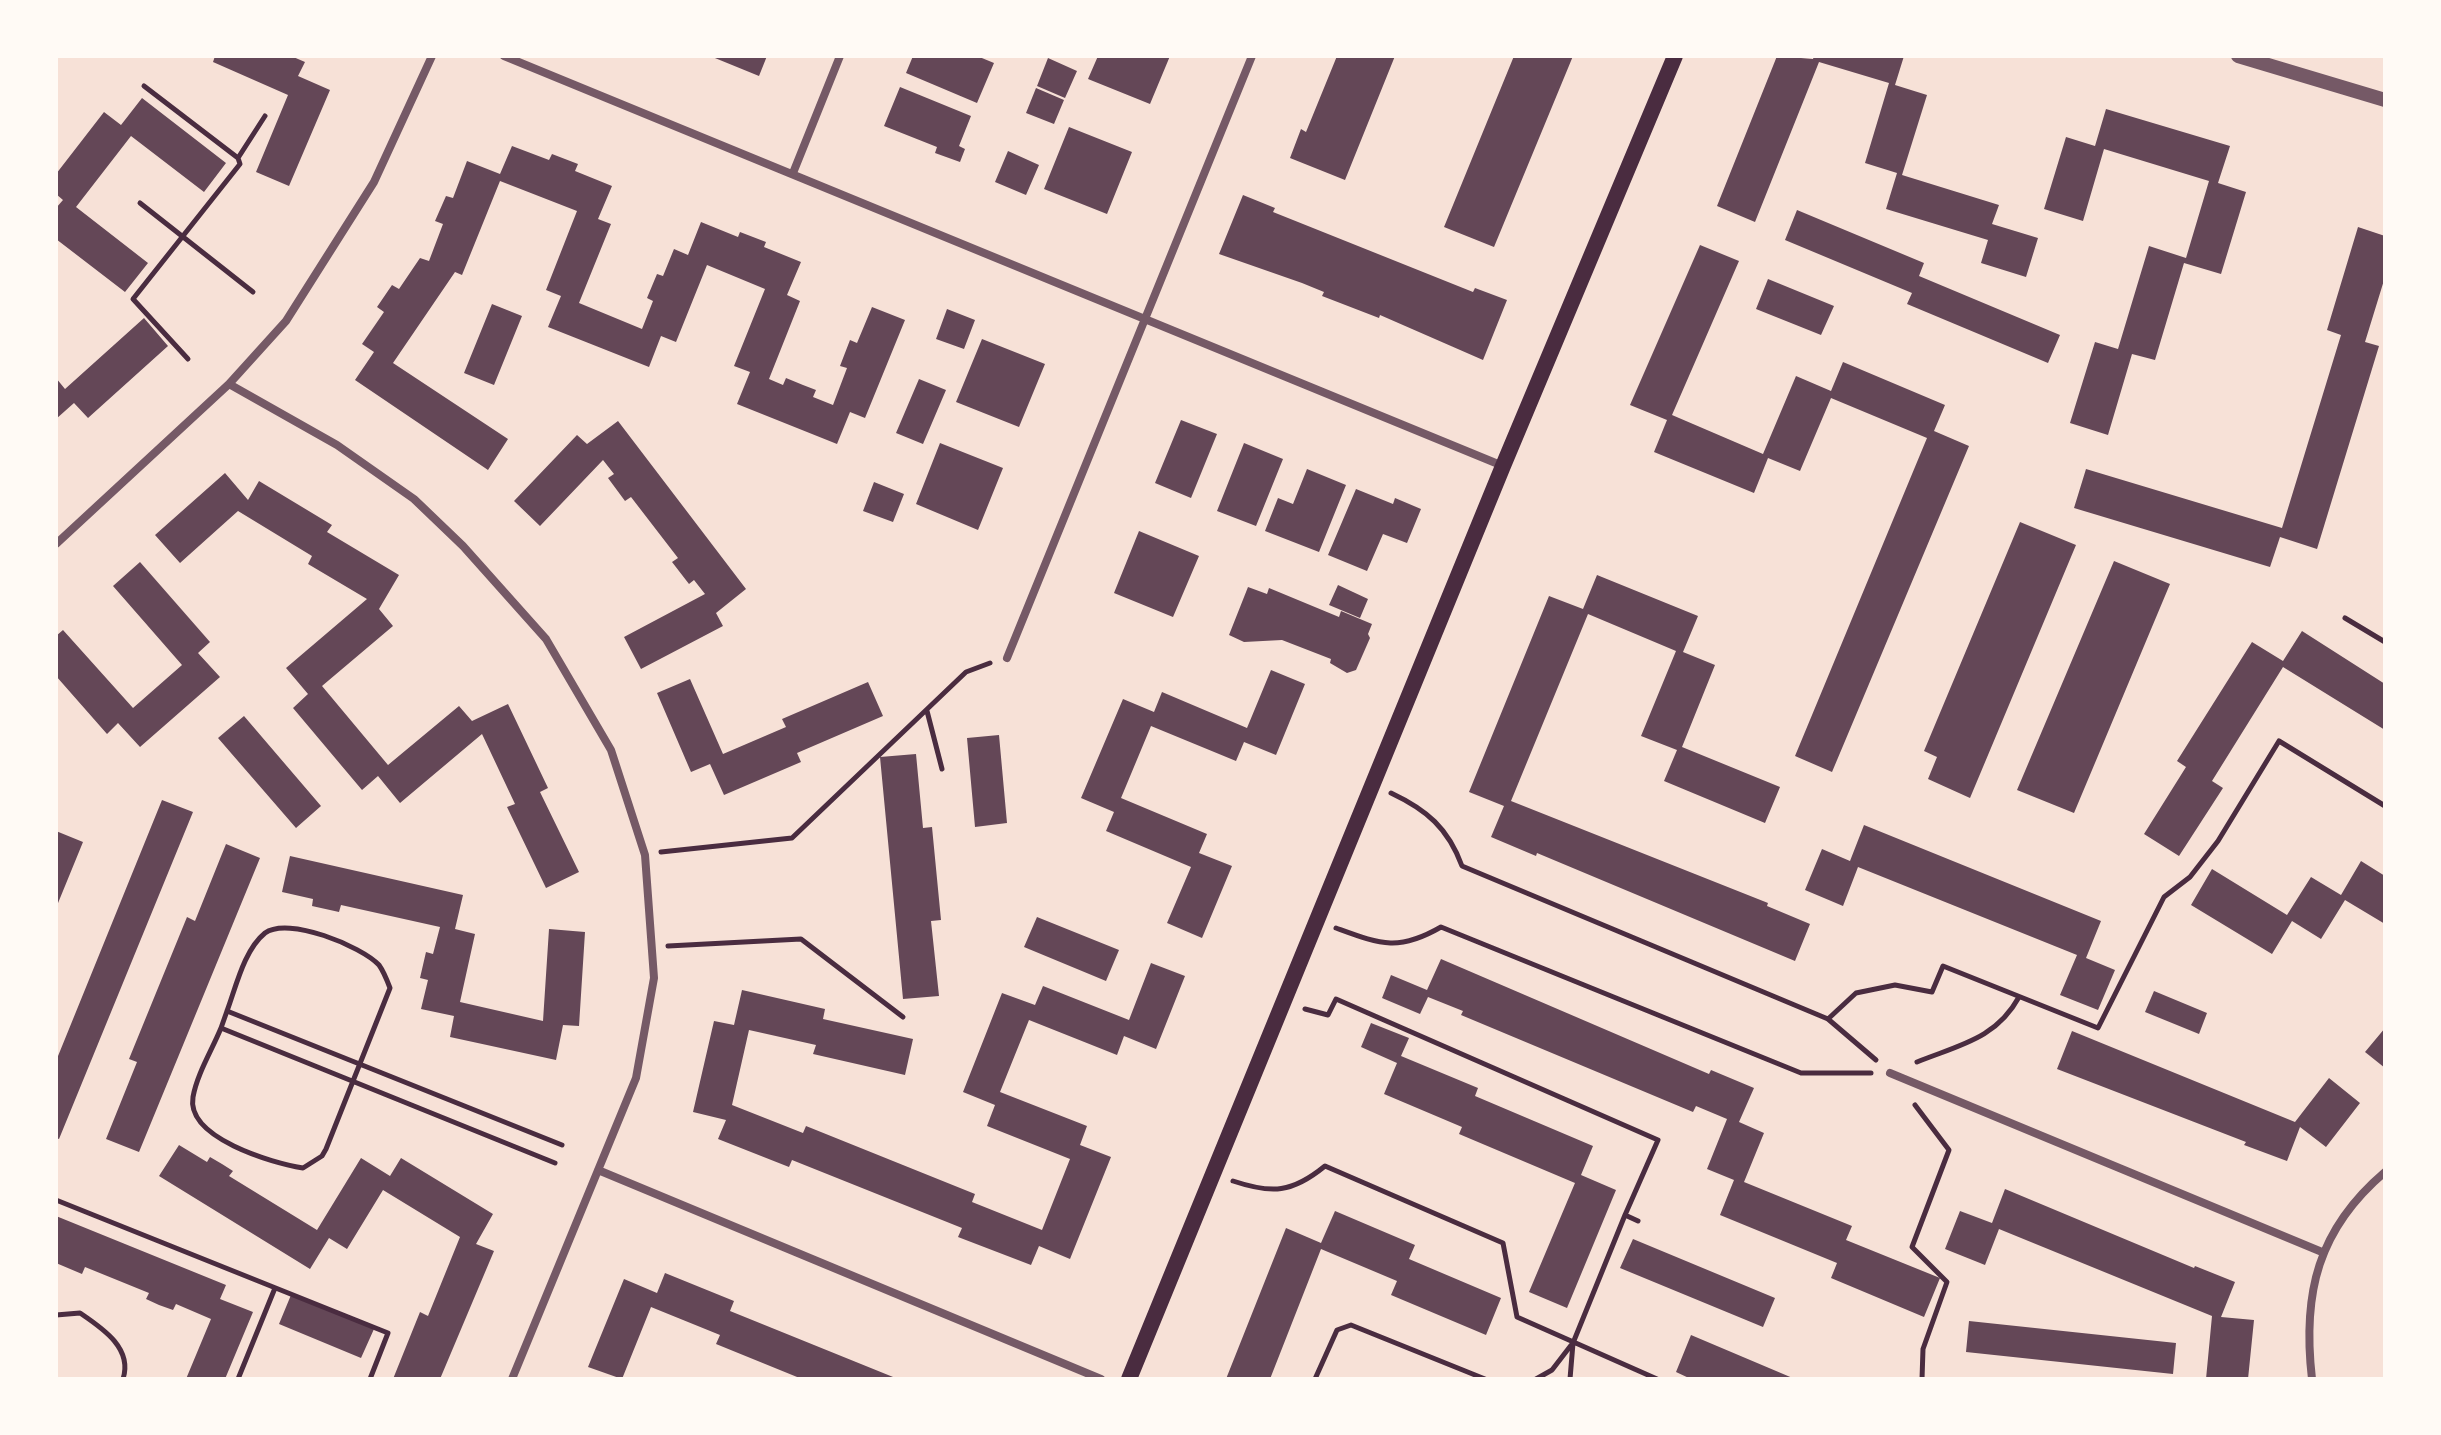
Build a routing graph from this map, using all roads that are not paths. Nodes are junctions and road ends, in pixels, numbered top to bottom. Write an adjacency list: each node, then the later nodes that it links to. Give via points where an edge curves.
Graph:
1 (432, 56): 10 (street, via 374,182 286,321)
2 (504, 56): 8 (street)
3 (840, 56): 8 (street)
4 (1252, 56): 9 (street)
5 (1675, 56): 11 (main road)
6 (2238, 56): 7 (street)
7 (2385, 100)
8 (793, 173): 9 (street)
9 (1145, 319): 11 (street); 13 (street)
10 (229, 384): 12 (street); 15 (street, via 337,445 414,499 535,627 611,750 645,855 654,978 636,1078)
11 (1503, 466): 20 (main road)
12 (56, 544)
13 (1007, 658)
14 (1890, 1073): 17 (street)
15 (598, 1170): 18 (street); 19 (street)
16 (2385, 1172): 17 (street, via 2334,1226)
17 (2322, 1252): 21 (street, via 2309,1349)
18 (512, 1379)
19 (1101, 1379)
20 (1129, 1379)
21 (2312, 1379)

